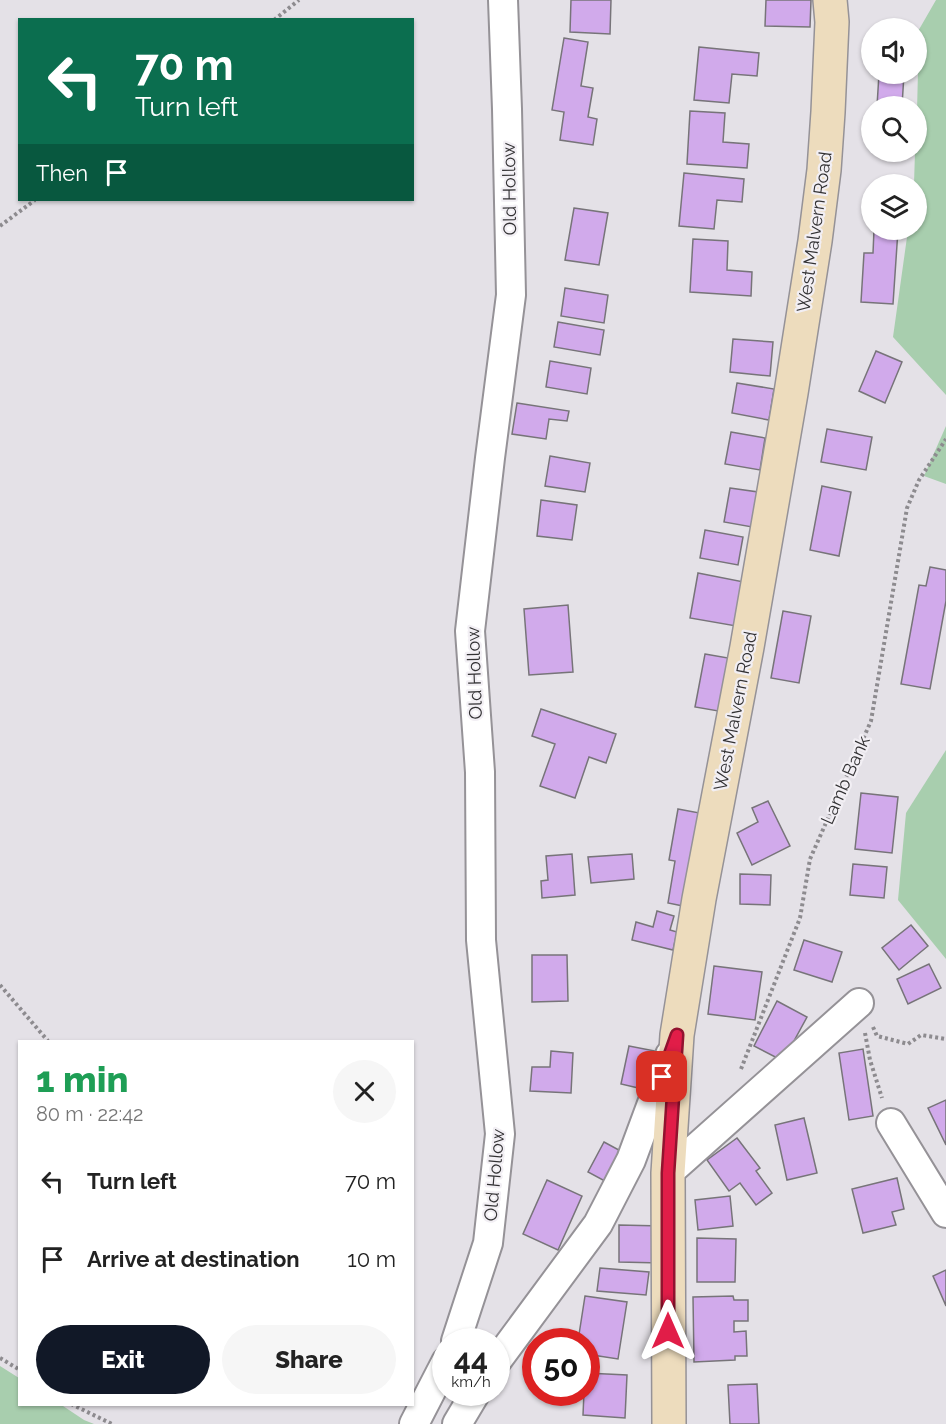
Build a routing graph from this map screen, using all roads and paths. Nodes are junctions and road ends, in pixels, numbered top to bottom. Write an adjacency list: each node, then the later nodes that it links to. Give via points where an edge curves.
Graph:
1 (299, 0): 4 (path)
2 (503, 0): 17 (street, Old Hollow, via 511,295 470,631 480,772 481,940 500,1134 488,1244)
3 (830, 0): 10 (main road, West Malvern Road, via 828,112 815,241)
4 (276, 18)
5 (34, 201): 6 (path)
6 (0, 226)
7 (946, 439): 13 (path, Lamb Bank, via 918,480 907,508 871,722 810,859 800,918)
8 (0, 985): 12 (path)
9 (859, 1003): 11 (path, via 878,1036 908,1044 921,1035); 14 (path, via 870,1060); 15 (street)
10 (677, 1035): 15 (main road, West Malvern Road); 18 (street, via 631,1160 598,1224)
11 (946, 1039)
12 (47, 1040)
13 (741, 1070)
14 (891, 1123): 16 (street)
15 (668, 1173): 27 (main road, West Malvern Road)
16 (946, 1213)
17 (460, 1328)
18 (510, 1343)
19 (0, 1358): 20 (path)
20 (18, 1369)
21 (432, 1389): 25 (street)
22 (75, 1406): 24 (path)
23 (468, 1406): 26 (street)
24 (112, 1424)
25 (414, 1424)
26 (457, 1424)
27 (669, 1424)

